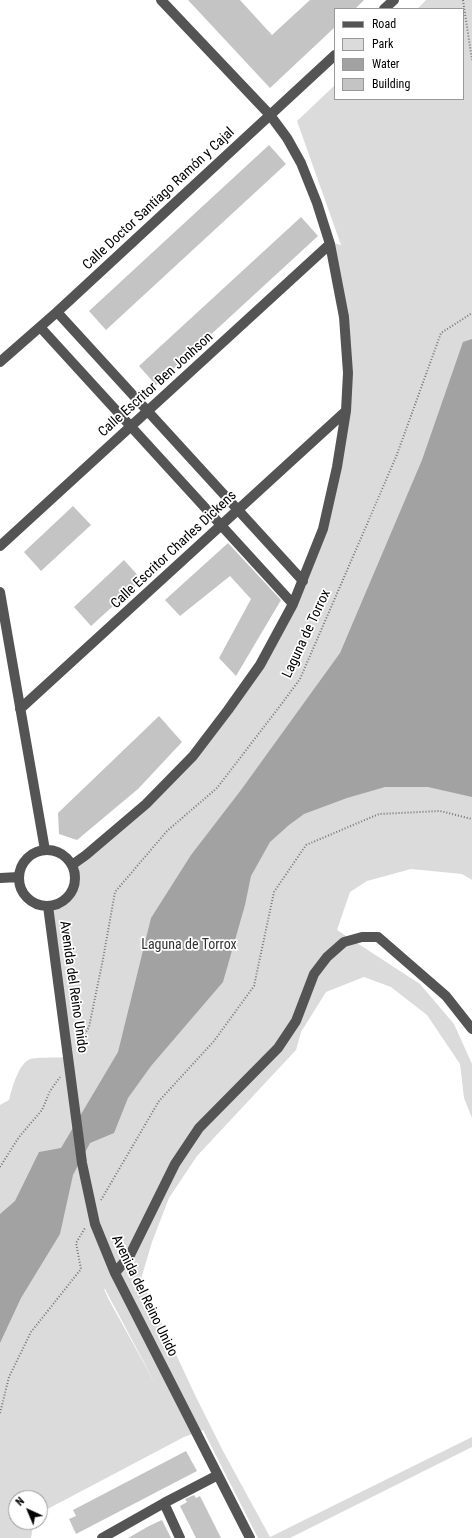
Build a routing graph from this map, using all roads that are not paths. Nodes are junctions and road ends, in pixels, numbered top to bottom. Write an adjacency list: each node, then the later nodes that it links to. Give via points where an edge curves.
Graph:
1 (161, 0): 5 (street)
2 (394, 0): 3 (street)
3 (385, 8)
4 (334, 56): 5 (street, Calle Doctor Santiago Ramón y Cajal)
5 (270, 115): 6 (street, via 301,163); 7 (street, Calle Doctor Santiago Ramón y Cajal)
6 (330, 244): 10 (street, Calle Escritor Ben Jonhson); 11 (street, via 344,317 348,373)
7 (57, 312): 8 (street, Calle Doctor Santiago Ramón y Cajal); 10 (street)
8 (40, 327): 9 (street, Calle Doctor Santiago Ramón y Cajal); 12 (street)
9 (0, 362)
10 (148, 411): 12 (street, Calle Escritor Ben Jonhson); 13 (street)
11 (346, 411): 13 (street, Calle Escritor Charles Dickens); 16 (street, via 337,467 322,529)
12 (131, 426): 14 (street); 15 (street, Calle Escritor Ben Jonhson)
13 (238, 510): 14 (street, Calle Escritor Charles Dickens); 16 (street)
14 (221, 525): 18 (street); 19 (street, Calle Escritor Charles Dickens)
15 (0, 546)
16 (303, 581): 18 (street)
17 (0, 592): 19 (street)
18 (293, 604): 21 (street, via 260,665 193,756 146,804)
19 (20, 709): 20 (street)
20 (45, 850): 21 (street, via 61,853); 22 (street, via 37,852 24,862)
21 (72, 865): 24 (street, via 75,874 71,892 57,904)
22 (19, 877): 23 (street); 24 (street, via 24,894 31,901)
23 (0, 878)
24 (48, 906): 26 (street, Avenida del Reino Unido, via 82,1163 95,1224)
25 (472, 1029): 26 (street, via 446,996 378,937 362,937 344,942 327,956 314,974 296,1021 278,1048 199,1128 175,1164 130,1255)
26 (115, 1273): 27 (street, Avenida del Reino Unido)
27 (218, 1475): 28 (street); 31 (street, Avenida del Reino Unido)
28 (164, 1503): 29 (street); 30 (street)
29 (102, 1538)
30 (180, 1538)
31 (250, 1538)

